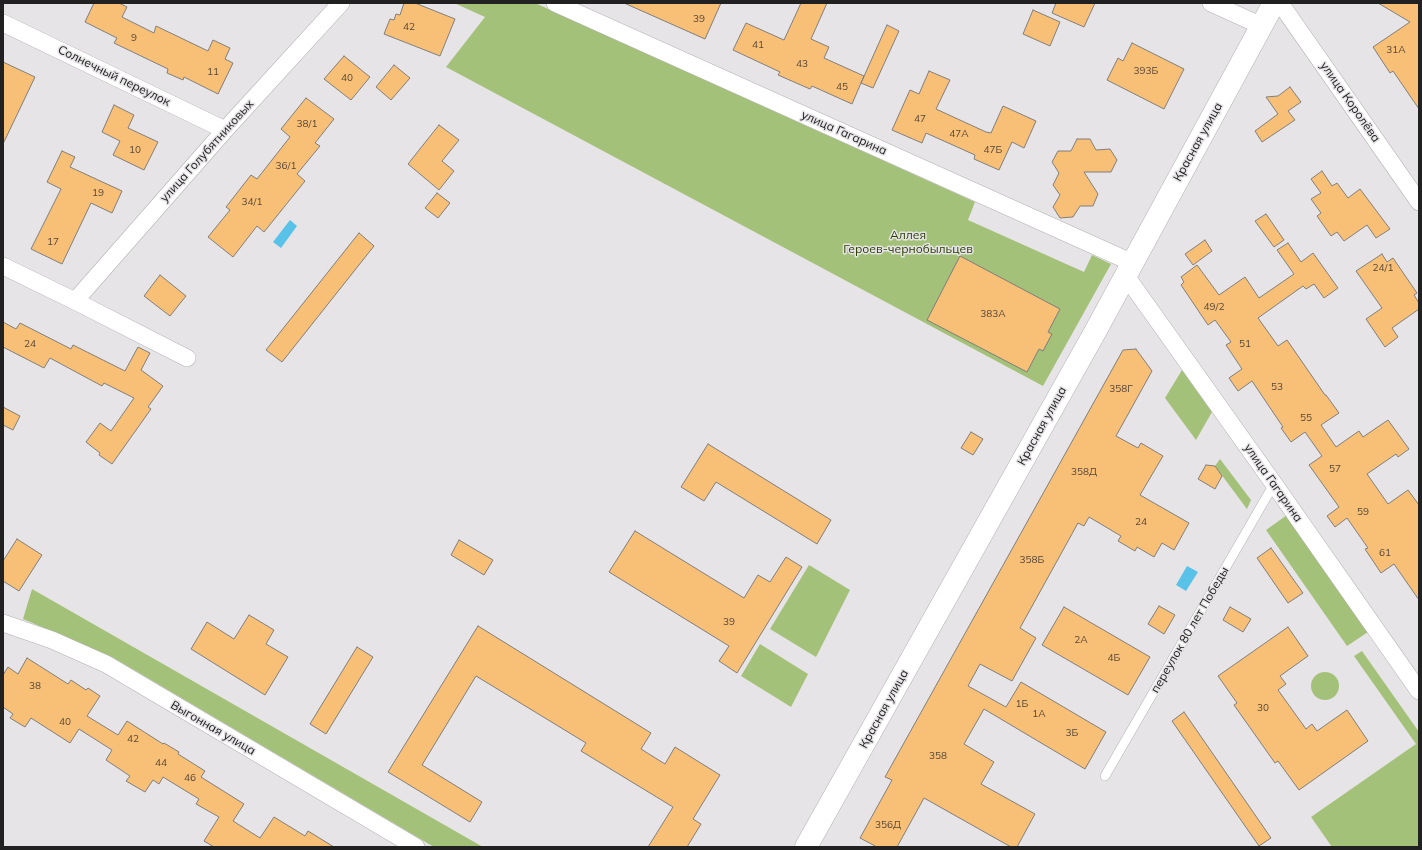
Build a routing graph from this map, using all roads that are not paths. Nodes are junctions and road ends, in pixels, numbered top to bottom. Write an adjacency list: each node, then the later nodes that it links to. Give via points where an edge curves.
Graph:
1 (341, 3): 8 (street, улица Голубятниковых)
2 (555, 3): 11 (street, улица Гагарина)
3 (1211, 3): 7 (street)
4 (1274, 3): 7 (street, Красная улица)
5 (1280, 3): 9 (street, улица Королёва)
6 (3, 23): 8 (street, Солнечный переулок)
7 (1262, 26): 11 (street, Красная улица)
8 (225, 130): 12 (street, улица Голубятниковых)
9 (1419, 202)
10 (3, 266): 12 (street)
11 (1129, 269): 14 (street, улица Гагарина); 19 (street, Красная улица)
12 (75, 301): 13 (street)
13 (187, 358)
14 (1274, 484): 16 (street, улица Гагарина); 17 (lane, переулок 80 лет Победы)
15 (3, 624): 18 (street, Выгонная улица, via 52,640 106,664)
16 (1419, 691)
17 (1105, 776)
18 (416, 847)
19 (806, 847)

